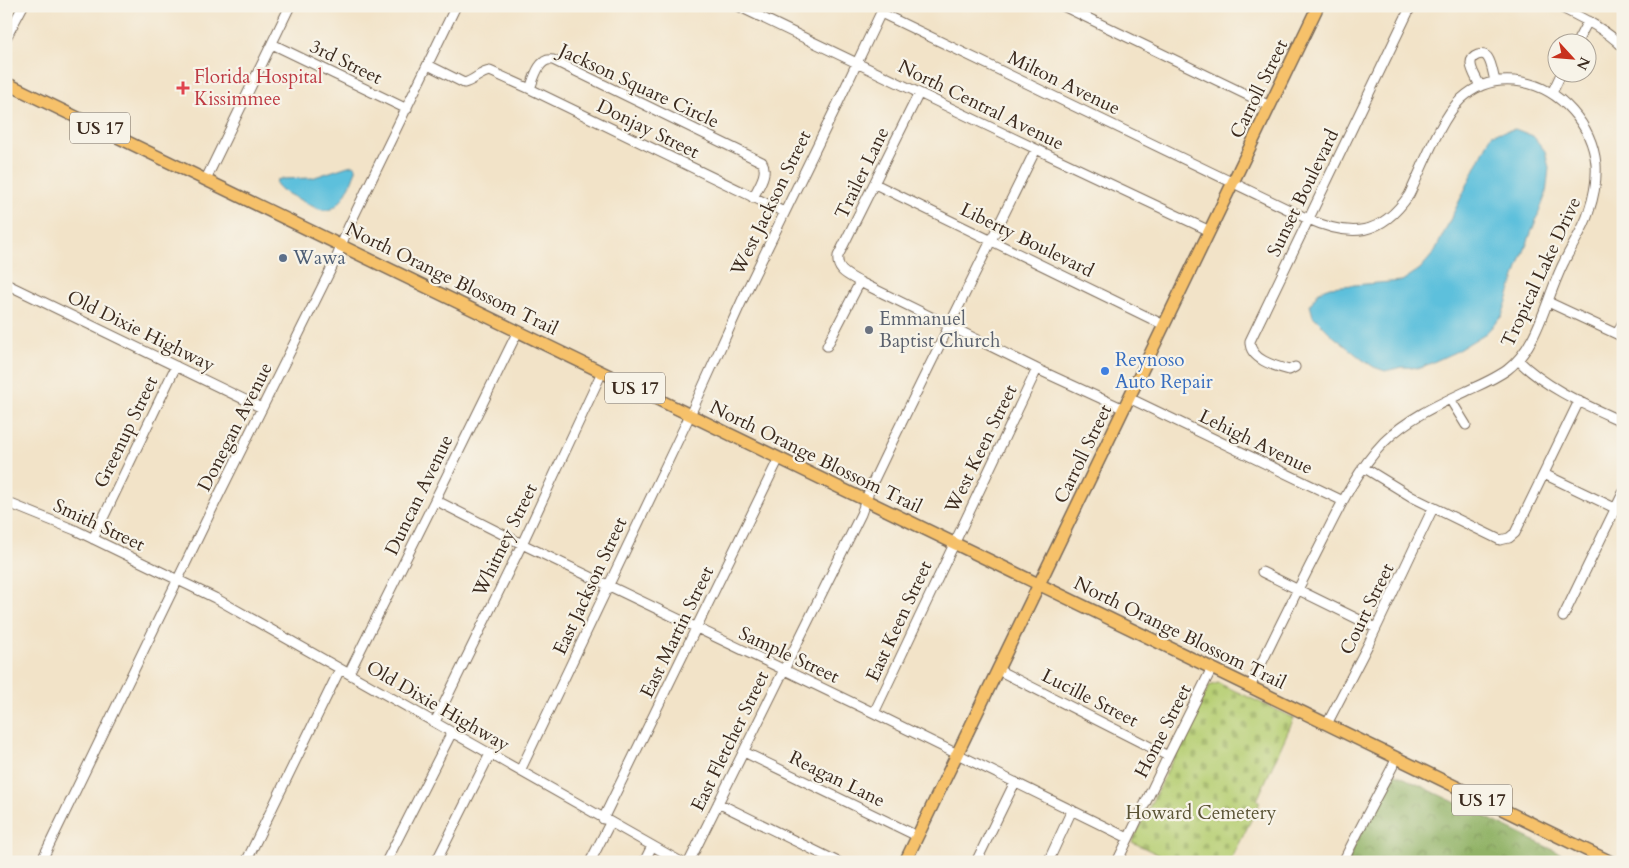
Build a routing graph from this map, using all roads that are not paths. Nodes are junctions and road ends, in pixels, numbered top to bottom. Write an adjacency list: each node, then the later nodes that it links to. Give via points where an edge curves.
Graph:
1 (23, 6): 12 (street)
2 (290, 6): 13 (street)
3 (456, 6): 16 (street, Donegan Avenue)
4 (738, 6): 15 (street, North Central Avenue)
5 (1063, 6): 24 (street)
6 (1318, 6): 24 (main road, Carroll Street)
7 (1411, 6): 32 (street, Sunset Boulevard)
8 (1558, 6): 10 (street)
9 (882, 10): 15 (street, West Jackson Street); 28 (street, Milton Avenue)
10 (1588, 21): 11 (street); 14 (street, via 1599,26)
11 (1583, 32)
12 (6, 38)
13 (272, 44): 25 (street, 3rd Street); 27 (street)
14 (1623, 47)
15 (857, 63): 22 (street, North Central Avenue); 31 (street, West Jackson Street)
16 (428, 64): 21 (street, via 464,83 490,71); 25 (street, Donegan Avenue)
17 (1495, 81): 20 (street, Tropical Lake Drive); 20 (street, via 1488,58 1479,54 1471,64); 23 (street, Tropical Lake Drive, via 1513,80)
18 (1557, 82): 23 (street)
19 (6, 83): 27 (main road, North Orange Blossom Trail / US 17)
20 (1480, 86): 32 (street, Tropical Lake Drive, via 1461,99 1451,111 1409,195 1392,216 1361,231 1347,232)
21 (530, 89): 30 (street, Donjay Street); 30 (street, Jackson Square Circle, via 543,62 553,60 744,152 765,165 765,173)
22 (919, 93): 26 (street, North Central Avenue); 29 (street, Trailer Lane)
23 (1552, 93): 38 (street, Tropical Lake Drive, via 1582,124 1596,163 1596,181 1589,214 1562,264)
24 (1270, 106): 28 (main road, Carroll Street)
25 (406, 109): 35 (street, Donegan Avenue)
26 (1036, 149): 33 (street, North Central Avenue); 34 (street, East Fletcher Street)
27 (206, 179): 35 (main road, North Orange Blossom Trail / US 17)
28 (1233, 182): 32 (street, Tropical Lake Drive); 33 (main road, Carroll Street)
29 (875, 184): 34 (street, Liberty Boulevard); 36 (street, Trailer Lane, via 838,256 843,273)
30 (753, 198): 31 (street, Donjay Street)
31 (784, 212): 55 (street, West Jackson Street)
32 (1308, 220): 47 (street, Sunset Boulevard, via 1250,341 1259,358 1289,370)
33 (1210, 231): 40 (main road, Carroll Street)
34 (990, 240): 40 (street, Liberty Boulevard); 41 (street, East Fletcher Street)
35 (341, 245): 42 (main road, North Orange Blossom Trail / US 17); 53 (street, Donegan Avenue)
36 (860, 282): 41 (street); 44 (street)
37 (6, 284): 46 (street, Old Dixie Highway)
38 (1548, 302): 43 (street); 45 (street, Tropical Lake Drive)
39 (1623, 322): 43 (street)
40 (1164, 325): 50 (main road, Carroll Street)
41 (949, 326): 48 (street); 63 (street, East Fletcher Street)
42 (518, 331): 49 (main road, North Orange Blossom Trail / US 17); 62 (street, Duncan Avenue)
43 (1620, 336)
44 (827, 346)
45 (1518, 360): 51 (street, Tropical Lake Drive, via 1506,371); 52 (street, via 1544,381)
46 (176, 366): 53 (street, Old Dixie Highway); 68 (street, Greenup Street)
47 (1295, 367)
48 (1037, 369): 54 (street); 69 (street, West Keen Street)
49 (602, 372): 55 (main road, North Orange Blossom Trail / US 17); 70 (street, Whitney Street)
50 (1129, 398): 54 (main road, Carroll Street); 64 (street, Lehigh Avenue)
51 (1450, 399): 57 (street); 59 (street, Tropical Lake Drive, via 1404,425)
52 (1579, 401): 56 (street); 60 (street)
53 (262, 408): 72 (street, Donegan Avenue)
54 (1124, 409): 73 (main road, Carroll Street)
55 (690, 415): 58 (main road, North Orange Blossom Trail / US 17); 74 (street, East Jackson Street)
56 (1623, 422)
57 (1466, 425)
58 (780, 458): 63 (main road, North Orange Blossom Trail / US 17); 78 (street, East Martin Street)
59 (1363, 467): 64 (street, Tropical Lake Drive); 66 (street)
60 (1544, 474): 66 (street, via 1515,533 1509,538 1500,540); 67 (street)
61 (1623, 493): 67 (street)
62 (435, 500): 70 (street, Sample Street); 83 (street, Duncan Avenue)
63 (866, 500): 69 (main road, North Orange Blossom Trail / US 17); 81 (street, East Fletcher Street)
64 (1343, 501): 75 (street, Tropical Lake Drive)
65 (6, 502): 68 (street, Smith Street)
66 (1433, 508): 77 (street, Court Street)
67 (1619, 510): 76 (street)
68 (93, 538): 72 (street, Smith Street)
69 (954, 543): 73 (main road, North Orange Blossom Trail / US 17); 85 (street, East Keen Street)
70 (522, 544): 74 (street, Sample Street); 86 (street, Whitney Street)
71 (1262, 572): 75 (street)
72 (177, 580): 80 (street, Old Dixie Highway, via 216,598); 102 (street, Donegan Avenue)
73 (1039, 584): 79 (main road, North Orange Blossom Trail / US 17); 82 (main road, Carroll Street)
74 (608, 585): 78 (street, Sample Street); 94 (street, East Jackson Street)
75 (1298, 589): 77 (street); 84 (street, Tropical Lake Drive)
76 (1563, 617)
77 (1376, 628): 87 (street, Court Street)
78 (696, 629): 81 (street, Sample Street); 98 (street, East Martin Street)
79 (1212, 668): 84 (main road, North Orange Blossom Trail / US 17); 92 (street, Home Street)
80 (340, 669): 83 (street, Old Dixie Highway); 103 (street)
81 (784, 670): 85 (street, Sample Street); 89 (street, East Fletcher Street)
82 (998, 670): 90 (main road, Carroll Street); 92 (street, Lucille Street)
83 (348, 673): 86 (street, Old Dixie Highway)
84 (1250, 687): 87 (main road, North Orange Blossom Trail / US 17)
85 (874, 713): 90 (street, Sample Street)
86 (435, 722): 88 (street, Old Dixie Highway)
87 (1327, 724): 93 (main road, North Orange Blossom Trail / US 17)
88 (452, 732): 91 (street, Old Dixie Highway); 104 (street)
89 (744, 752): 96 (street, East Fletcher Street); 99 (street, Reagan Lane)
90 (957, 753): 95 (street, Sample Street); 99 (main road, Carroll Street)
91 (490, 754): 94 (street, Old Dixie Highway); 105 (street)
92 (1168, 756): 100 (street, Home Street)
93 (1397, 758): 115 (street); 116 (main road, North Orange Blossom Trail / US 17)
94 (520, 771): 98 (street, Old Dixie Highway)
95 (1015, 782): 97 (street, Sample Street); 112 (street)
96 (718, 802): 109 (street, East Fletcher Street); 110 (street)
97 (1072, 810): 100 (street, Sample Street); 113 (street)
98 (607, 821): 101 (street, Old Dixie Highway); 106 (street, East Martin Street)
99 (917, 836): 111 (main road, Carroll Street)
100 (1128, 838): 114 (street, Home Street)
101 (652, 846): 107 (street); 108 (street, Old Dixie Highway)
102 (40, 862)
103 (246, 862)
104 (386, 862)
105 (436, 862)
106 (590, 862)
107 (644, 862)
108 (681, 862)
109 (689, 862)
110 (838, 862)
111 (905, 862)
112 (976, 862)
113 (1048, 862)
114 (1117, 862)
115 (1343, 862)
116 (1611, 862)

